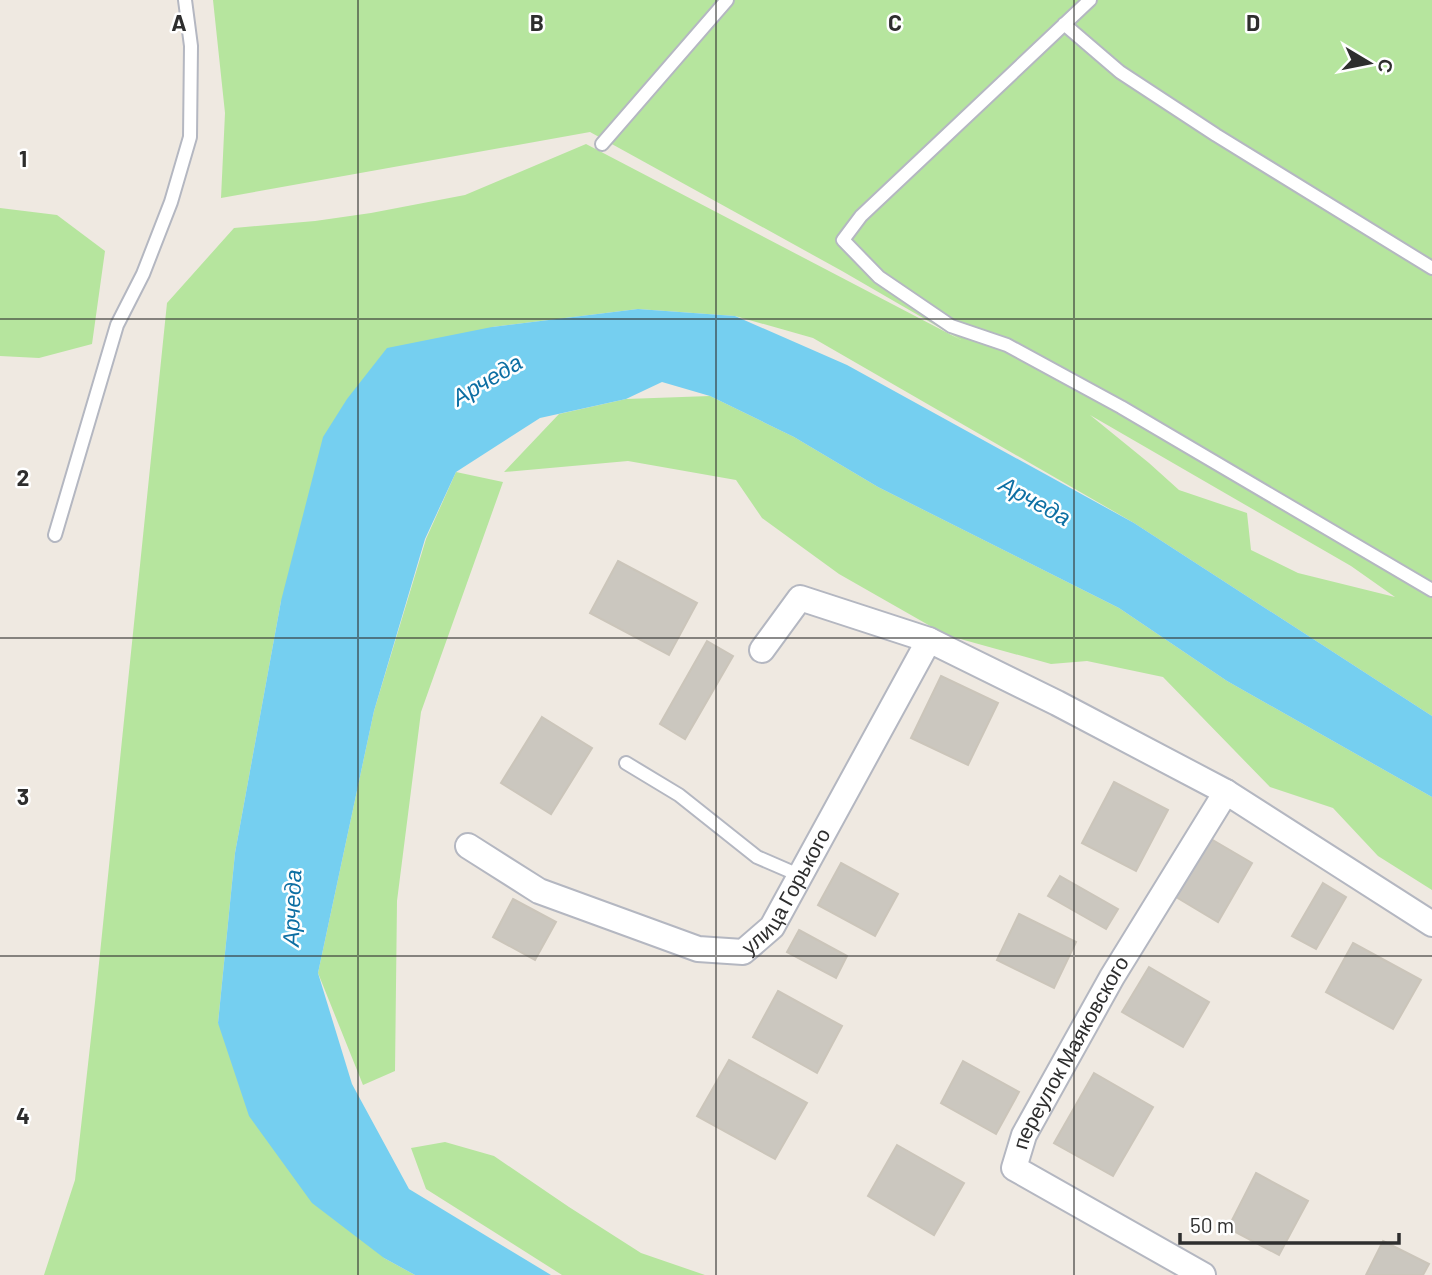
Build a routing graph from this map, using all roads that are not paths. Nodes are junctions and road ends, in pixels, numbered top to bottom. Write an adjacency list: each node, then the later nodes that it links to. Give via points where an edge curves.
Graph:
1 (185, 0): 7 (lane, via 191,46 190,136 172,202 117,325)
2 (727, 0): 5 (lane)
3 (1090, 0): 4 (lane)
4 (1064, 24): 6 (lane, via 1120,72); 8 (lane, via 862,216 843,240 879,277 951,326 1007,345 1121,407)
5 (602, 144)
6 (1432, 268)
7 (55, 535)
8 (1432, 590)
9 (929, 640): 10 (street, via 800,598); 12 (street); 14 (street, улица Горького)
10 (762, 650)
11 (626, 763): 14 (lane, via 679,794 757,857)
12 (1226, 792): 15 (street); 16 (street, переулок Маяковского, via 1098,1001 1024,1135 1014,1168)
13 (468, 846): 14 (street, улица Горького, via 539,891 698,949 743,951 772,927)
14 (801, 876)
15 (1432, 924)
16 (1203, 1275)

